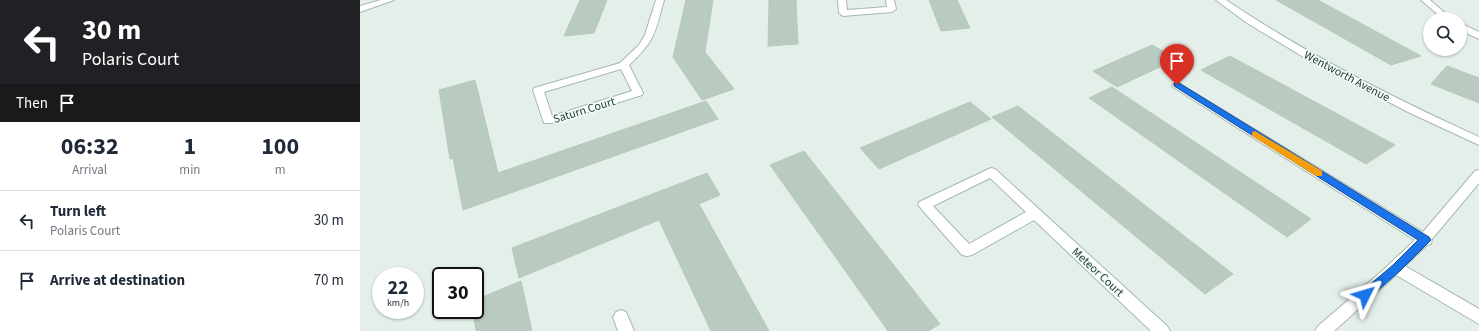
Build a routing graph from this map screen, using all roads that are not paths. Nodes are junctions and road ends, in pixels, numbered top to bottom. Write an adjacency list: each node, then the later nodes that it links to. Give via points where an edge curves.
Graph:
1 (390, 0): 7 (street)
2 (660, 0): 11 (street, Saturn Court, via 650,35 643,47)
3 (842, 0): 4 (street, via 843,12 892,9)
4 (890, 0)
5 (1220, 0): 13 (street, Wentworth Avenue, via 1322,64)
6 (1425, 0): 8 (street)
7 (360, 9)
8 (1440, 12)
9 (1467, 30): 10 (street)
10 (1479, 36)
11 (624, 64): 11 (street, Saturn Court, via 638,93 548,121 538,90)
12 (1177, 85): 16 (street)
13 (1479, 141)
14 (1479, 174): 16 (street)
15 (1035, 213): 15 (street, Meteor Court, via 991,172 924,205 967,251); 19 (street, Meteor Court)
16 (1426, 240): 17 (street)
17 (1396, 268): 18 (street); 20 (street)
18 (1479, 317)
19 (1162, 331)
20 (1323, 331)

